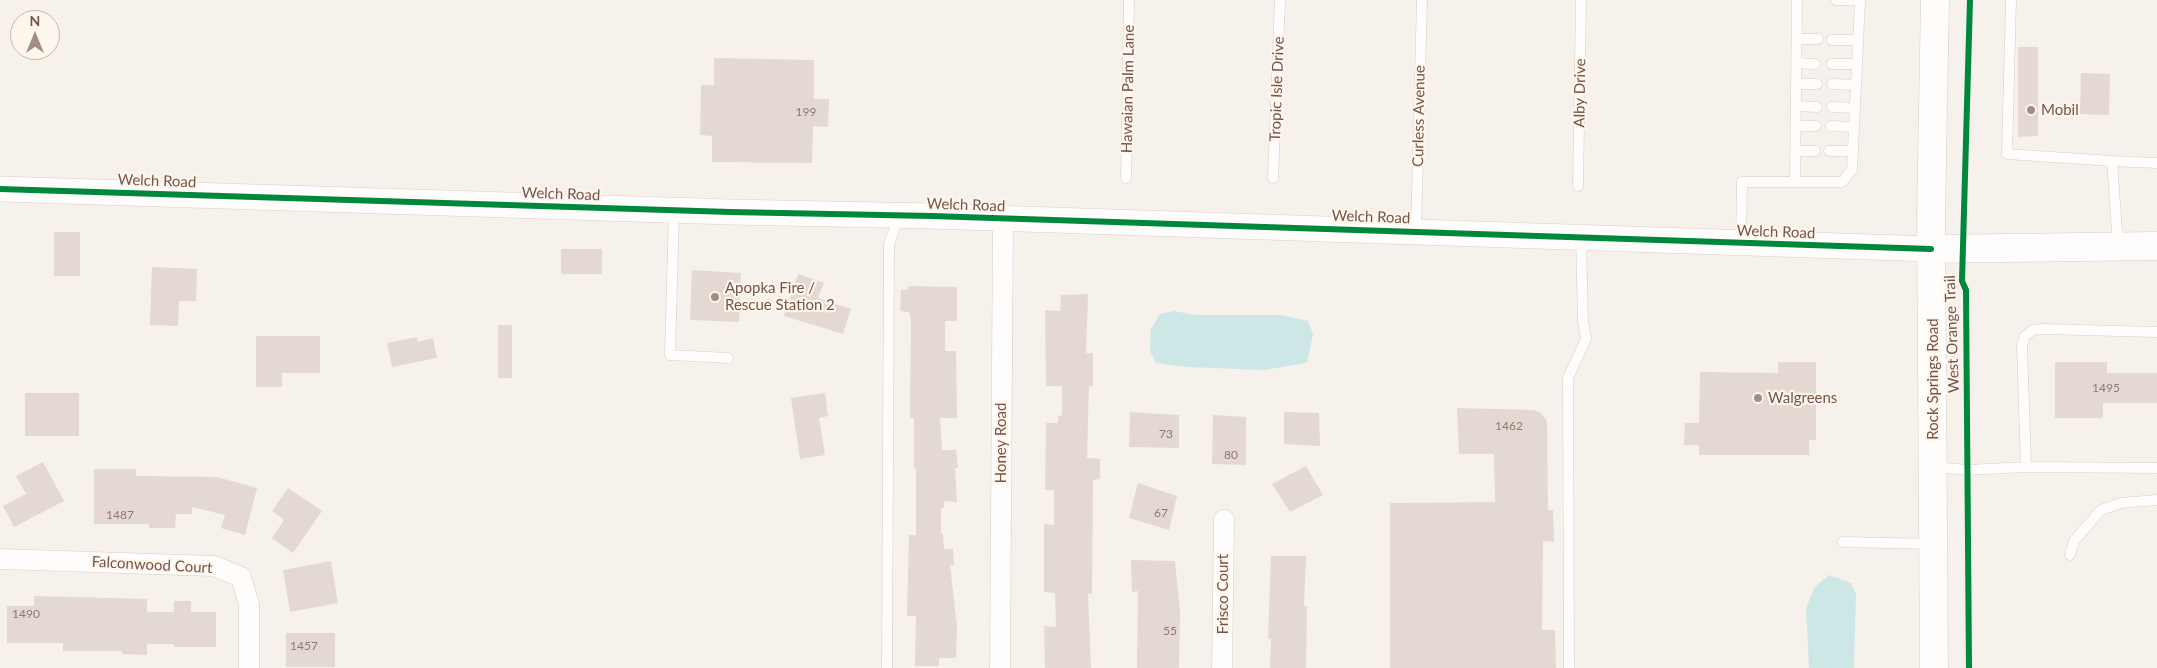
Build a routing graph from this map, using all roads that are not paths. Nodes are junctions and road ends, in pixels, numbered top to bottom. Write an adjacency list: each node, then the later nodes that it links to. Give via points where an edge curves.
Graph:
1 (1129, 0): 36 (lane, Hawaian Palm Lane)
2 (1280, 0): 37 (lane, Tropic Isle Drive)
3 (1422, 0): 44 (lane, Curless Avenue)
4 (1581, 0): 39 (lane, Alby Drive)
5 (1798, 0): 10 (lane)
6 (1836, 0): 9 (lane)
7 (1935, 0): 49 (main road, Rock Springs Road)
8 (2011, 0): 34 (lane, via 2006,154)
9 (1860, 1): 13 (lane)
10 (1797, 39): 11 (lane); 14 (lane)
11 (1818, 40)
12 (1832, 40): 13 (lane)
13 (1858, 40): 17 (lane)
14 (1797, 63): 15 (lane); 18 (lane)
15 (1816, 64)
16 (1832, 64): 17 (lane)
17 (1857, 64): 21 (lane)
18 (1796, 84): 19 (lane); 22 (lane)
19 (1817, 84)
20 (1832, 84): 21 (lane)
21 (1856, 85): 25 (lane)
22 (1796, 106): 23 (lane); 26 (lane)
23 (1817, 107)
24 (1832, 107): 25 (lane)
25 (1855, 108): 29 (lane)
26 (1796, 126): 27 (lane); 30 (lane)
27 (1816, 126)
28 (1831, 126): 29 (lane)
29 (1854, 127): 33 (lane)
30 (1796, 151): 31 (lane); 38 (lane)
31 (1815, 151)
32 (1829, 151): 33 (lane)
33 (1853, 152): 38 (lane, via 1852,170 1842,182)
34 (2112, 161): 35 (lane); 48 (lane)
35 (2157, 162)
36 (1126, 178)
37 (1273, 178)
38 (1795, 182): 46 (lane, via 1742,182)
39 (1578, 186)
40 (0, 189): 41 (street, Welch Road)
41 (674, 210): 42 (street, Welch Road); 51 (lane, via 670,355)
42 (899, 216): 43 (street, Welch Road); 62 (lane, via 889,244)
43 (1003, 218): 44 (street, Welch Road); 63 (street, Honey Road)
44 (1416, 232): 45 (street, Welch Road)
45 (1581, 238): 46 (street, Welch Road); 65 (lane, via 1586,339 1568,378)
46 (1741, 244): 49 (street, Welch Road)
47 (2157, 246): 48 (main road, Welch Road)
48 (2118, 247): 49 (main road, Welch Road)
49 (1931, 250): 52 (main road, Rock Springs Road)
50 (2157, 332): 53 (lane, via 2043,329 2033,330 2026,336 2022,345)
51 (728, 358)
52 (1933, 466): 53 (lane, via 1968,470); 58 (main road, Rock Springs Road)
53 (2026, 467): 54 (lane)
54 (2157, 468)
55 (2157, 500): 59 (lane, via 2121,502 2101,510 2074,541)
56 (1224, 520): 64 (street, Frisco Court)
57 (1843, 542): 58 (lane)
58 (1934, 544): 66 (main road, Rock Springs Road)
59 (2070, 556)
60 (0, 559): 61 (street, Falconwood Court, via 214,566 241,577 249,604)
61 (249, 668)
62 (887, 668)
63 (1000, 668)
64 (1222, 668)
65 (1569, 668)
66 (1934, 668)

